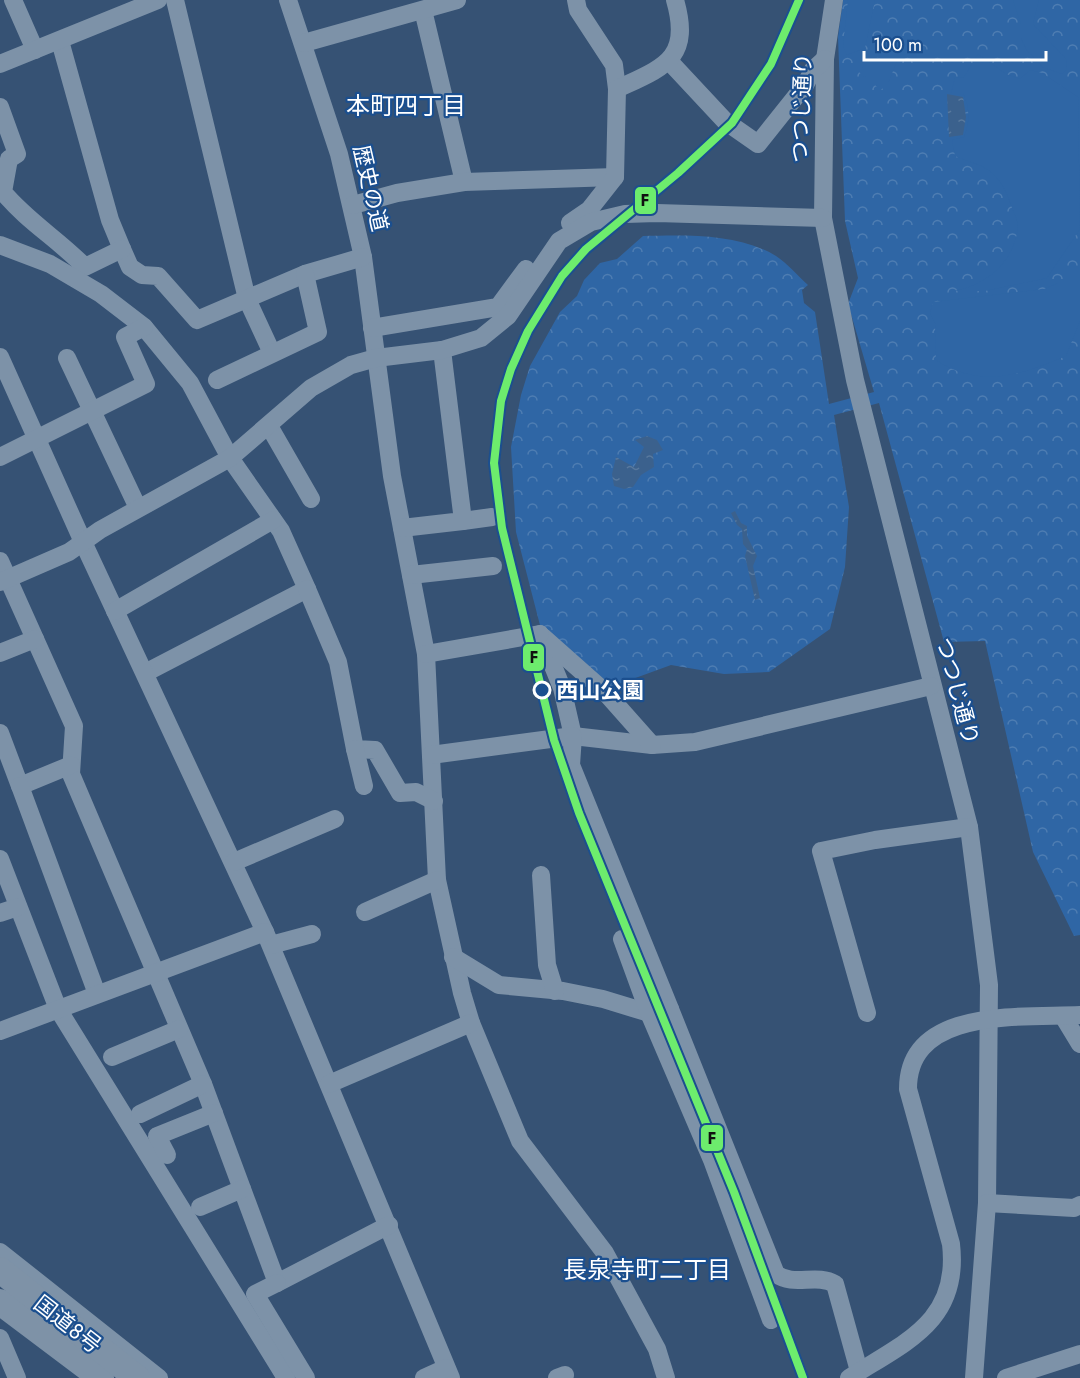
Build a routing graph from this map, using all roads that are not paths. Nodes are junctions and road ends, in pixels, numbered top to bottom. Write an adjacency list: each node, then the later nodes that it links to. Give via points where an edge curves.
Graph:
1 (13, 0): 12 (street)
2 (158, 0): 10 (street)
3 (175, 0): 28 (street)
4 (288, 0): 11 (street, 歴史の道)
5 (457, 0): 9 (street)
6 (576, 0): 16 (street, via 578,10 614,65)
7 (675, 0): 14 (street, via 681,32 679,47)
8 (834, 0): 13 (street, つつじ通り)
9 (423, 10): 11 (street); 20 (street)
10 (60, 41): 12 (street); 25 (street, via 110,220)
11 (304, 43): 21 (street, 歴史の道)
12 (35, 50): 15 (street)
13 (825, 58): 14 (street, via 759,144 725,121); 23 (street, つつじ通り)
14 (669, 61): 16 (street)
15 (0, 63)
16 (617, 89): 18 (street)
17 (0, 108): 25 (street, via 17,153 9,159 3,192 19,211 49,232 85,267)
18 (615, 177): 19 (street); 22 (street)
19 (583, 178): 20 (street); 22 (street)
20 (464, 182): 21 (street, via 397,193)
21 (353, 206): 26 (street, 歴史の道)
22 (589, 210): 30 (street, via 547,241 498,307)
23 (823, 218): 31 (street, via 657,213 625,214 591,222 559,241 508,316 481,338); 60 (street, つつじ通り, via 855,380)
24 (0, 245): 29 (street, via 50,264 101,294)
25 (122, 249): 28 (street, via 130,267 142,275 158,276 196,320)
26 (363, 257): 27 (street); 30 (street, 歴史の道)
27 (305, 274): 28 (street); 32 (street, via 318,332)
28 (248, 299): 32 (street)
29 (144, 327): 37 (street, via 125,337 146,384); 41 (street, via 190,383)
30 (372, 328): 35 (street, 歴史の道)
31 (442, 350): 35 (street); 46 (street)
32 (272, 353): 36 (street)
33 (0, 357): 39 (street)
34 (67, 358): 37 (street)
35 (376, 358): 38 (street, via 351,365 311,388); 47 (street, 歴史の道)
36 (218, 380)
37 (91, 410): 39 (street); 43 (street)
38 (269, 426): 41 (street); 42 (street)
39 (36, 440): 40 (street); 48 (street)
40 (0, 457)
41 (230, 458): 43 (street); 45 (street)
42 (312, 499)
43 (138, 508): 48 (street)
44 (492, 517): 46 (street)
45 (273, 520): 53 (street); 54 (street)
46 (464, 521): 47 (street)
47 (402, 528): 51 (street, 歴史の道)
48 (83, 542): 52 (street); 54 (street)
49 (0, 561): 52 (street)
50 (493, 566): 51 (street)
51 (411, 575): 58 (street, 歴史の道)
52 (4, 580): 56 (street)
53 (307, 589): 59 (street); 64 (street, via 338,662)
54 (115, 611): 59 (street)
55 (540, 633): 58 (street); 62 (street, via 562,688); 63 (street, via 605,692)
56 (35, 639): 57 (street); 66 (street, via 74,726)
57 (0, 653)
58 (426, 654): 65 (street, 歴史の道)
59 (144, 673): 73 (street)
60 (931, 686): 63 (street, via 695,742); 71 (street, つつじ通り)
61 (0, 733): 67 (street)
62 (573, 736): 63 (street); 65 (street); 87 (street, via 571,765)
63 (652, 745)
64 (355, 749): 68 (street); 69 (street, via 375,750 400,793 416,792)
65 (430, 755): 69 (street, 歴史の道)
66 (71, 765): 67 (street); 83 (street, via 71,774)
67 (20, 786): 85 (street)
68 (364, 786)
69 (434, 801): 75 (street, 歴史の道)
70 (335, 819): 73 (street)
71 (969, 827): 89 (street, via 821,851); 91 (street, つつじ通り, via 989,985)
72 (0, 859): 76 (street)
73 (234, 862): 80 (street)
74 (541, 875): 84 (street, via 547,964)
75 (437, 880): 77 (street); 82 (street, 歴史の道)
76 (18, 907): 78 (street); 86 (street)
77 (365, 912)
78 (0, 913)
79 (312, 934): 80 (street)
80 (268, 939): 83 (street); 98 (street)
81 (622, 939): 88 (street)
82 (453, 957): 84 (street, via 499,985); 92 (street, 歴史の道)
83 (155, 974): 85 (street); 93 (street)
84 (555, 991): 88 (street, via 603,999)
85 (97, 994): 86 (street)
86 (58, 1009): 94 (street); 110 (street)
87 (670, 1009): 88 (street); 117 (street, via 776,1274 786,1281 827,1279 835,1284)
88 (649, 1013): 113 (street, via 712,1160)
89 (867, 1013)
90 (1072, 1016): 91 (street); 95 (street)
91 (987, 1018): 103 (street, つつじ通り); 117 (street, via 939,1034 924,1044 908,1075 915,1119 951,1244 951,1286 941,1307 910,1341)
92 (471, 1023): 98 (street); 126 (street, 歴史の道, via 520,1141 605,1253 657,1349)
93 (179, 1029): 96 (street); 97 (street)
94 (0, 1031)
95 (1080, 1044)
96 (112, 1057)
97 (203, 1084): 99 (street); 100 (street)
98 (330, 1084): 106 (street)
99 (214, 1113): 101 (street, via 157,1136); 102 (street)
100 (140, 1114)
101 (167, 1155)
102 (242, 1188): 104 (street); 109 (street)
103 (987, 1203): 105 (street); 127 (street, つつじ通り)
104 (200, 1207)
105 (1078, 1210)
106 (388, 1225): 109 (street); 116 (street)
107 (3, 1260): 108 (street); 121 (highway, 国道8号, bridge); 122 (street)
108 (0, 1278)
109 (277, 1283): 110 (street)
110 (248, 1298): 123 (street); 124 (street)
111 (0, 1302): 120 (highway, 国道8号)
112 (0, 1310): 119 (street)
113 (771, 1320)
114 (0, 1338): 118 (street)
115 (1080, 1354): 128 (street)
116 (448, 1373): 125 (street)
117 (854, 1375)
118 (17, 1378)
119 (87, 1378)
120 (101, 1378)
121 (137, 1378)
122 (159, 1378)
123 (286, 1378)
124 (306, 1378)
125 (424, 1378)
126 (666, 1378)
127 (974, 1378)
128 (1006, 1378)

